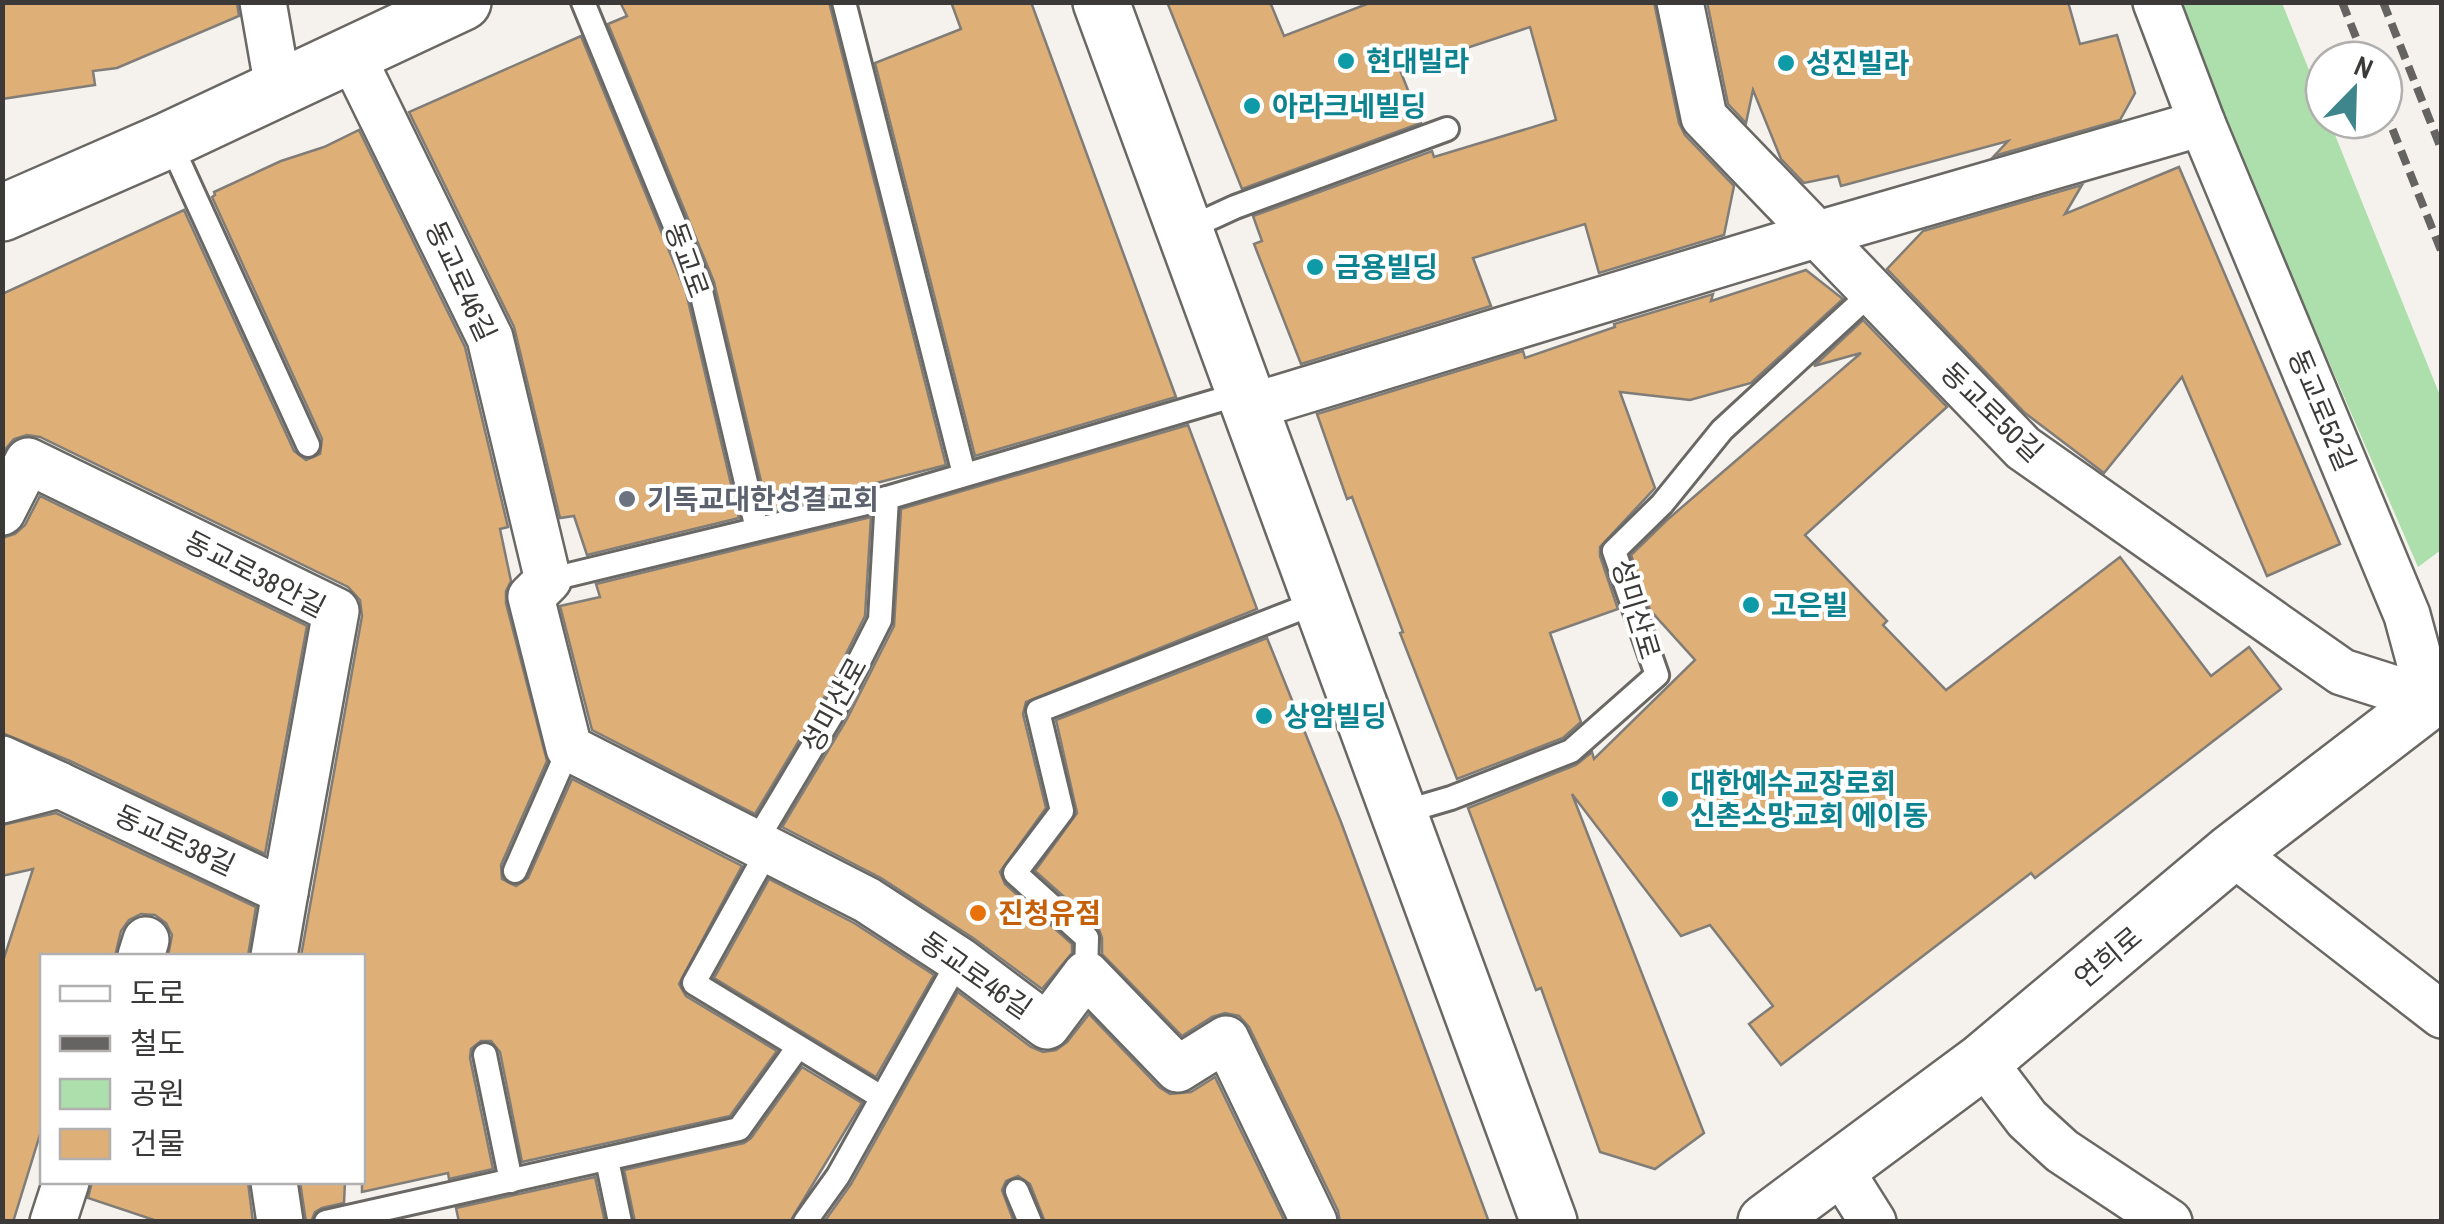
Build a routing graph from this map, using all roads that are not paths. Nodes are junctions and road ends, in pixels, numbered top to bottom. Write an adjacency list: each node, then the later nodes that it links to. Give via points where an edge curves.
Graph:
1 (263, 2): 9 (street)
2 (463, 2): 8 (street)
3 (583, 2): 22 (lane, 동교로, via 700,287)
4 (844, 2): 19 (lane)
5 (1101, 2): 14 (street)
6 (1680, 2): 15 (street, 동교로50길, via 1704,117)
7 (2156, 2): 10 (street, 동교로52길)
8 (351, 54): 9 (street); 23 (street, 동교로46길, via 490,338)
9 (278, 88): 12 (street)
10 (2202, 124): 15 (street); 25 (street, 동교로52길)
11 (1447, 128): 14 (lane)
12 (169, 140): 13 (street); 18 (lane)
13 (2, 213)
14 (1186, 230): 17 (street)
15 (1814, 234): 16 (street, 동교로50길); 17 (street)
16 (1872, 292): 25 (street, 동교로50길, via 2023,448 2342,672); 30 (lane, 성미산로, via 1722,430 1614,551 1657,675 1570,751)
17 (1246, 400): 19 (lane); 24 (street)
18 (308, 445)
19 (964, 474): 20 (lane)
20 (886, 498): 22 (lane); 31 (lane, 성미산로, via 880,620)
21 (2, 512): 34 (street, 동교로38안길, via 28,461 336,611)
22 (757, 529): 23 (lane)
23 (548, 580): 26 (street, 동교로46길, via 531,597)
24 (1323, 600): 30 (street); 37 (lane, via 1038,711 1062,811 1016,873 1087,938)
25 (2436, 696): 32 (street, 연희로)
26 (569, 748): 31 (street, 동교로46길); 33 (lane)
27 (2, 759): 28 (street)
28 (59, 785): 29 (street); 34 (street, 동교로38길)
29 (2, 800)
30 (1400, 813): 56 (street)
31 (762, 846): 36 (street, 동교로46길, via 867,900); 39 (lane, via 694,984)
32 (2232, 852): 38 (street); 41 (street, 연희로)
33 (515, 870)
34 (285, 892): 35 (street)
35 (274, 954)
36 (959, 960): 37 (street, 동교로46길, via 1047,1026); 42 (lane)
37 (1086, 974): 49 (street, via 1178,1069 1226,1039)
38 (2442, 1015)
39 (798, 1046): 42 (lane); 43 (lane, via 739,1129)
40 (485, 1055): 45 (lane)
41 (1983, 1061): 44 (street, 연희로); 59 (street, via 2027,1119 2062,1151)
42 (881, 1097): 54 (lane)
43 (607, 1160): 45 (lane); 53 (lane)
44 (1839, 1168): 57 (street, 연희로); 58 (street)
45 (511, 1181): 52 (lane)
46 (65, 1184): 50 (street)
47 (274, 1184): 51 (street)
48 (1017, 1192): 55 (lane)
49 (1314, 1221)
50 (54, 1222)
51 (280, 1222)
52 (326, 1222)
53 (620, 1222)
54 (806, 1222)
55 (1030, 1222)
56 (1549, 1222)
57 (1766, 1222)
58 (1873, 1222)
59 (2169, 1222)

